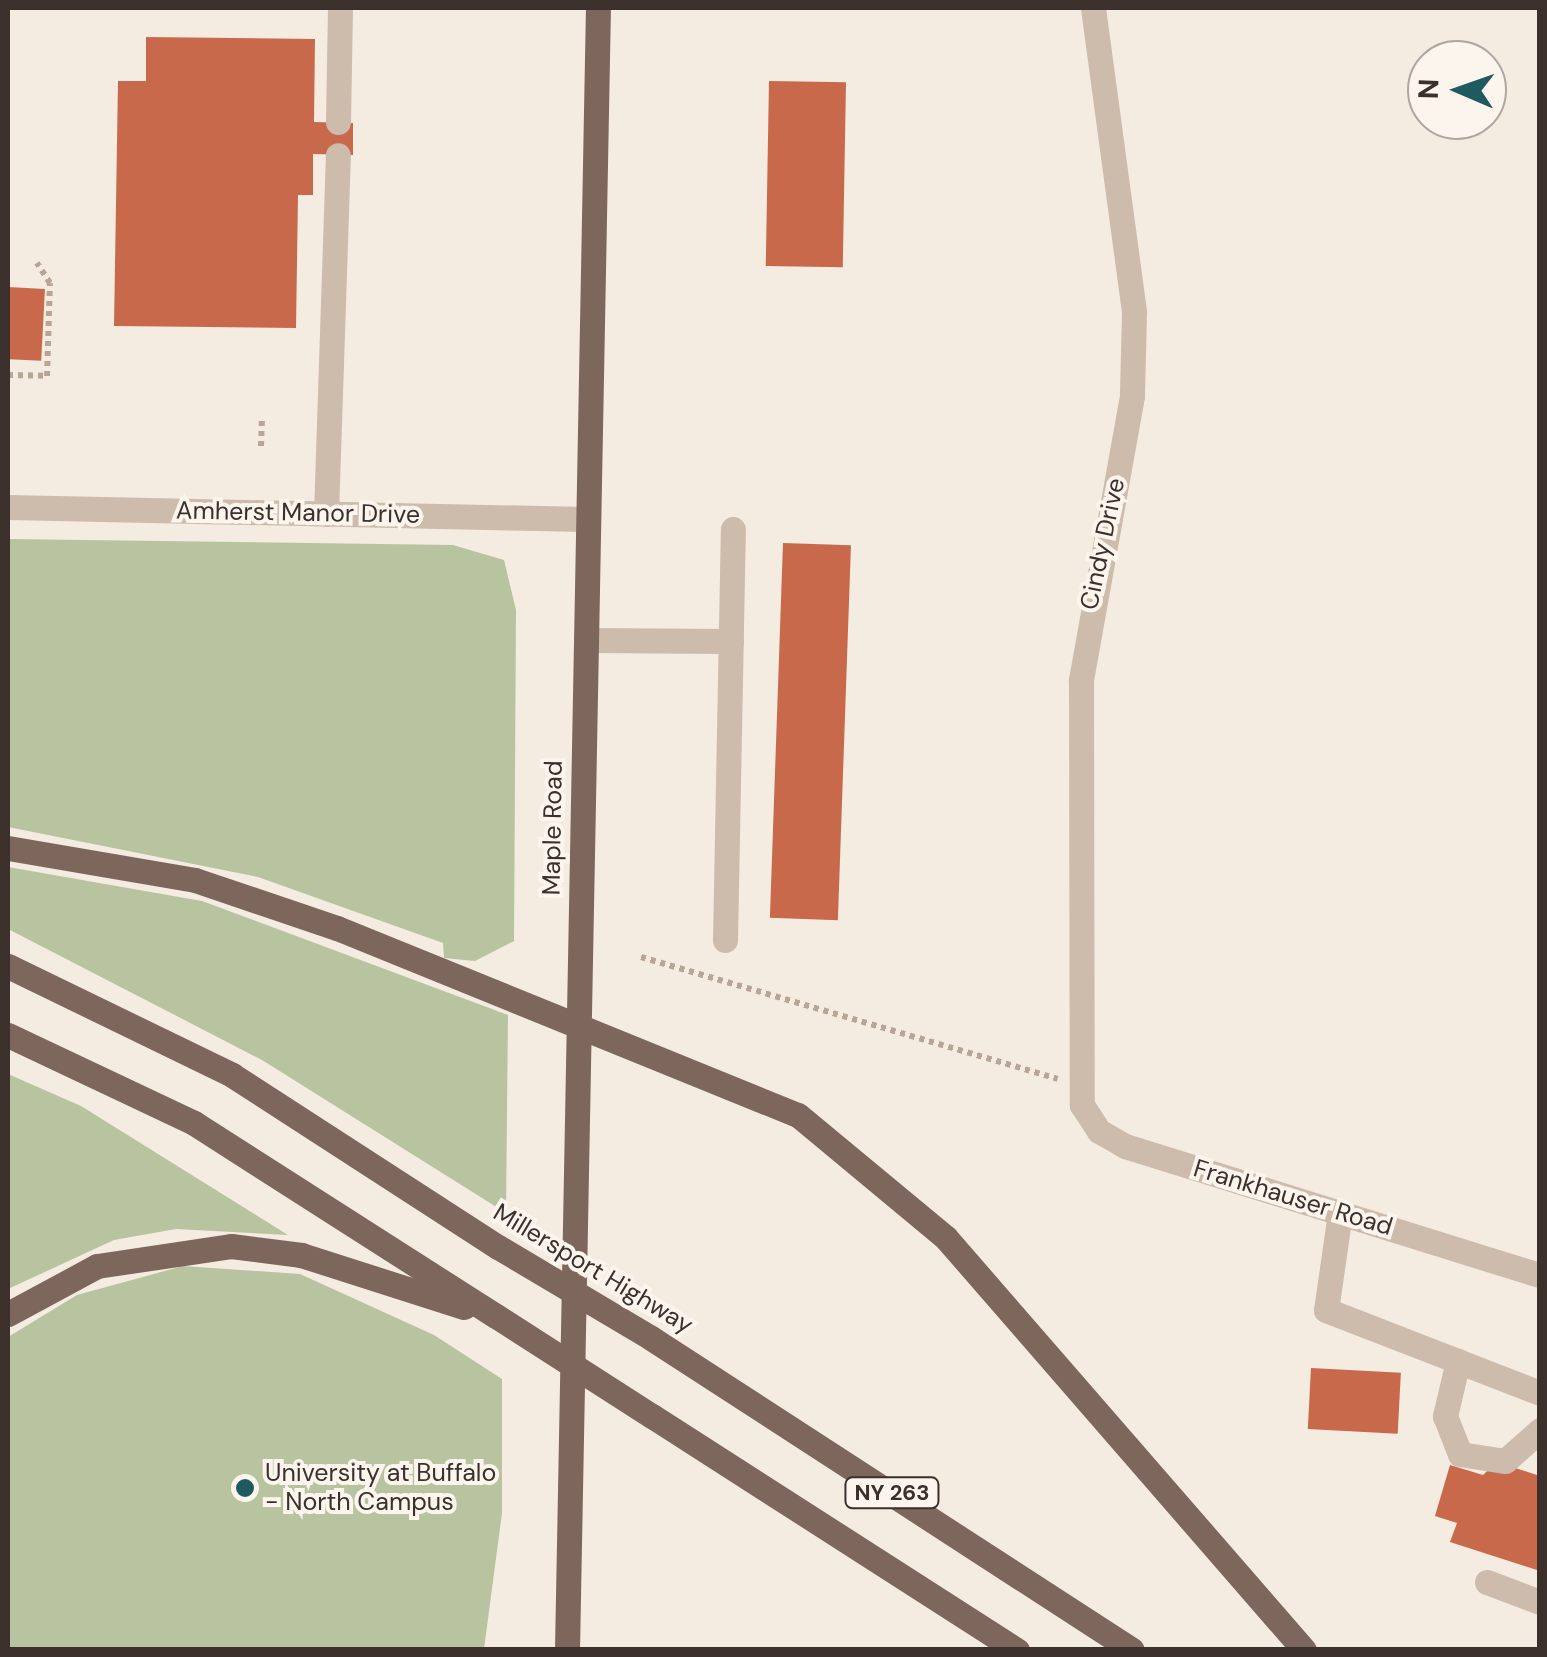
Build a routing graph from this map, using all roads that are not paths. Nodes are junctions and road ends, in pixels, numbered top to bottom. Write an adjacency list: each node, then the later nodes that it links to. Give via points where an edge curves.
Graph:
1 (340, 8): 4 (street)
2 (598, 8): 8 (main road, Maple Road)
3 (1093, 8): 17 (street, Cindy Drive, via 1134,312 1132,396 1081,680)
4 (338, 122)
5 (338, 155): 7 (street)
6 (8, 507): 7 (street, Amherst Manor Drive)
7 (326, 514): 8 (street, Amherst Manor Drive)
8 (588, 519): 10 (main road, Maple Road)
9 (733, 529): 11 (street)
10 (586, 640): 11 (street); 15 (main road, Maple Road)
11 (731, 641): 13 (street)
12 (8, 848): 15 (main road, via 195,880)
13 (726, 940)
14 (8, 966): 29 (main road, Millersport Highway / NY 263, bridge, via 232,1074)
15 (580, 1022): 27 (main road, Maple Road); 30 (main road, via 798,1115 869,1167 946,1238)
16 (8, 1036): 21 (main road, NY 263, via 194,1123)
17 (1078, 1084): 18 (street, Frankhauser Road, via 1088,1119 1115,1141)
18 (1340, 1213): 19 (street, Frankhauser Road); 22 (street, via 1326,1310)
19 (1540, 1275)
20 (8, 1314): 21 (main road, via 97,1266 231,1246 301,1255)
21 (496, 1316): 28 (main road, NY 263, bridge)
22 (1458, 1361): 23 (street); 24 (street, via 1445,1416 1460,1454 1505,1461)
23 (1540, 1393)
24 (1540, 1430)
25 (1487, 1582): 26 (street)
26 (1540, 1602)
27 (567, 1650)
28 (1016, 1650)
29 (1132, 1650)
30 (1304, 1650)

